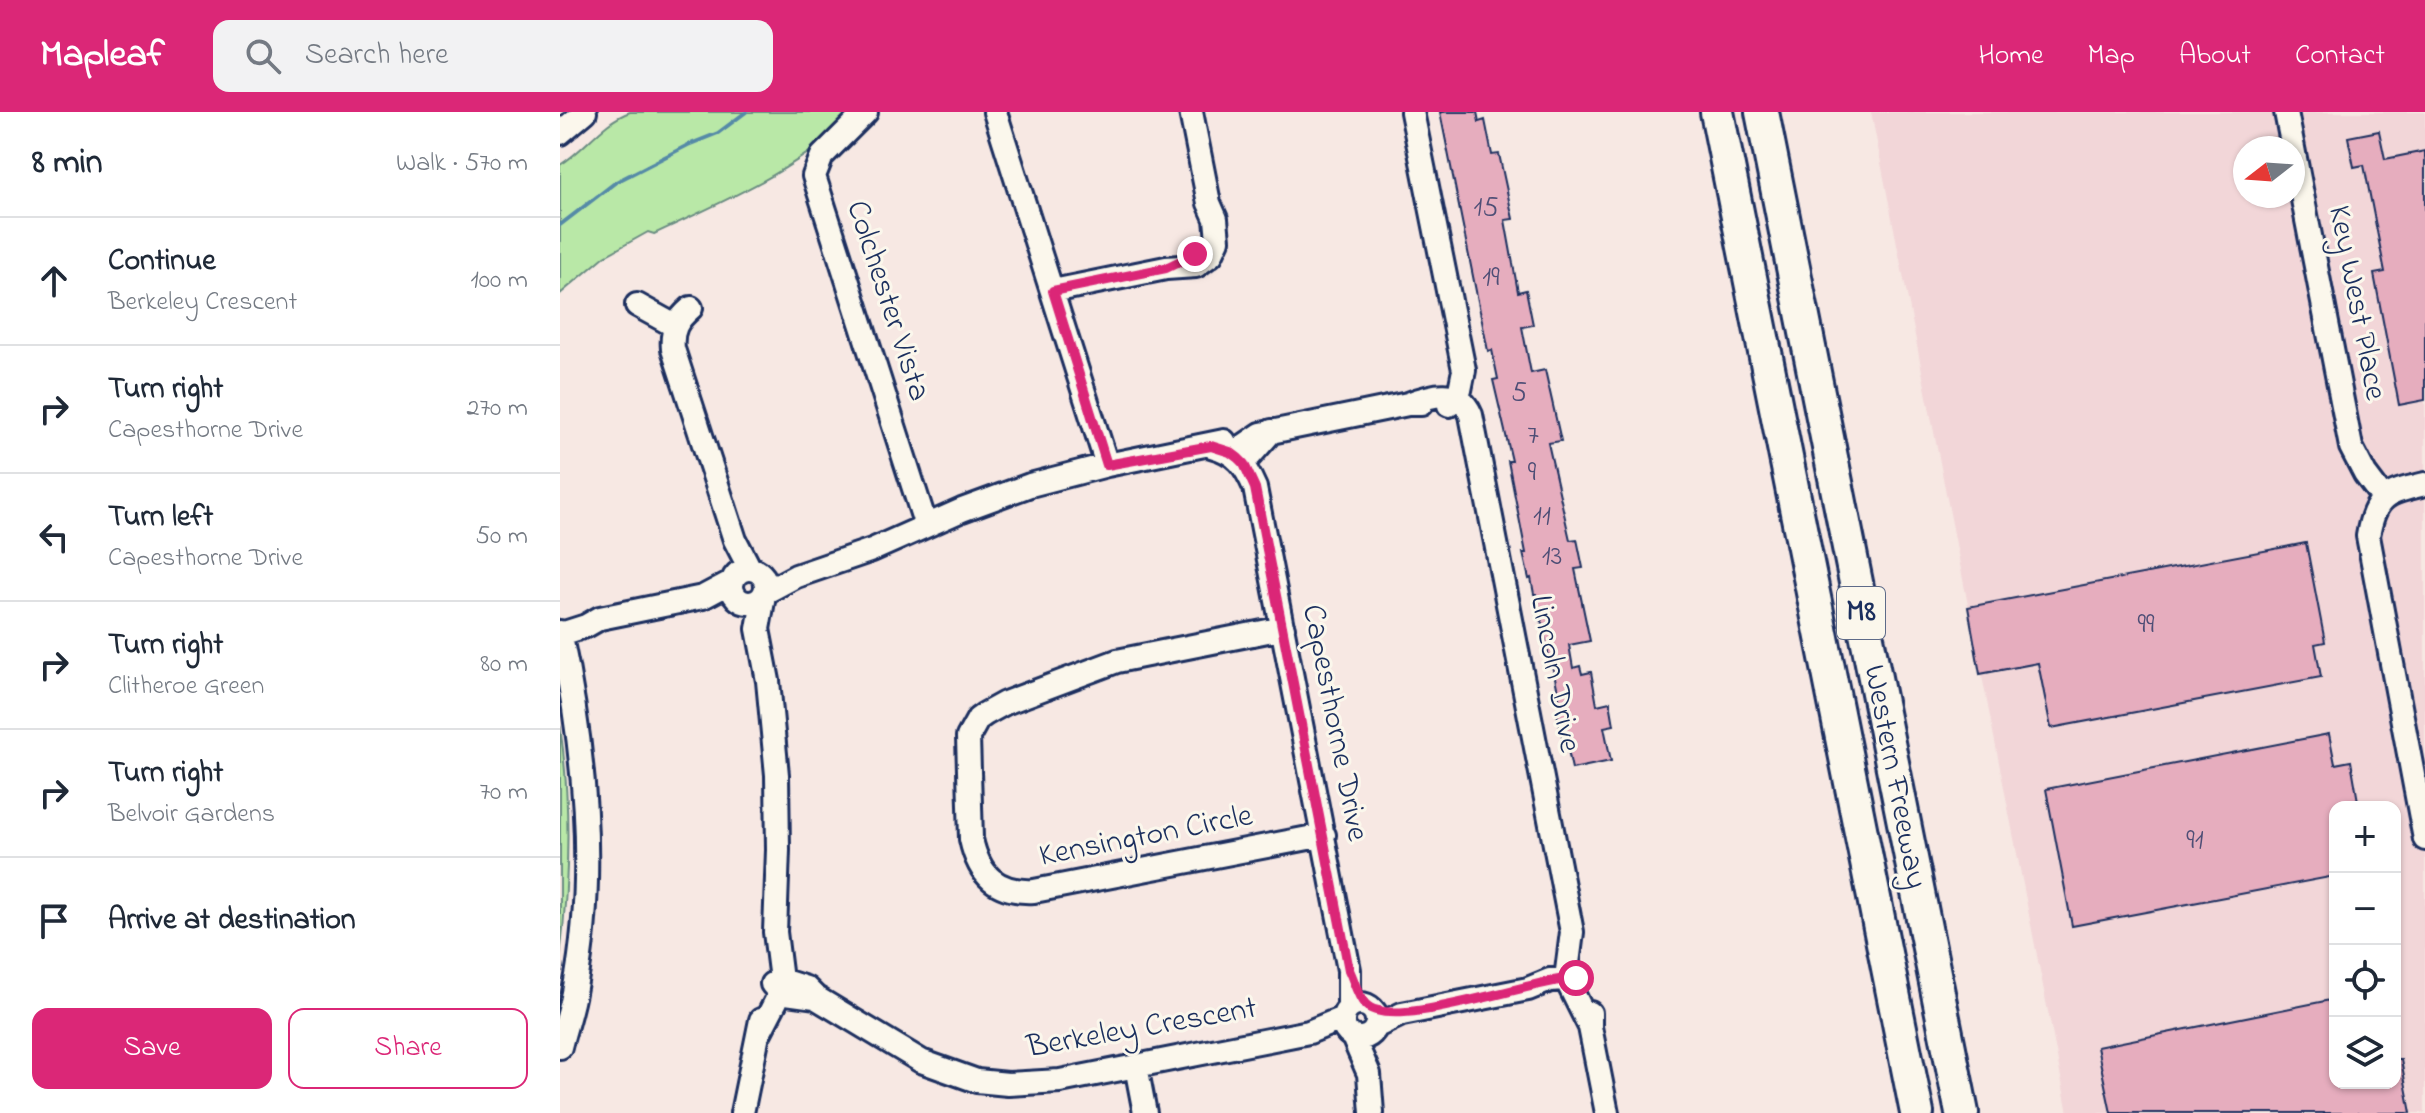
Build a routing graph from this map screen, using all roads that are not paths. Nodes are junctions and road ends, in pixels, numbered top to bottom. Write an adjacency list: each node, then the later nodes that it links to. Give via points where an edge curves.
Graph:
1 (584, 112): 9 (street)
2 (866, 112): 19 (street, Colchester Vista, via 822,156 814,176)
3 (995, 112): 10 (street)
4 (1191, 112): 10 (street, via 1209,203 1204,246 1166,268)
5 (1412, 112): 14 (street, via 1458,349)
6 (1717, 112): 36 (highway, Western Freeway / M8)
7 (1762, 112): 37 (highway, Western Freeway / M8)
8 (2286, 112): 18 (street, Key West Place, via 2351,447)
9 (560, 133)
10 (1053, 291): 16 (street)
11 (637, 305): 13 (street)
12 (691, 308): 13 (street)
13 (675, 326): 20 (street, via 673,349)
14 (1452, 399): 15 (street, via 1272,431); 27 (street, Lincoln Drive, via 1473,427 1578,948)
15 (1243, 453): 16 (street, via 1211,446); 23 (street, Capesthorne Drive)
16 (1107, 465): 19 (street, via 994,497)
17 (2425, 484): 18 (street)
18 (2383, 498): 26 (street, via 2372,512 2368,536)
19 (926, 526): 20 (street, via 850,559)
20 (749, 586): 21 (street); 28 (street, via 768,681 777,775 775,932 770,948)
21 (600, 618): 22 (street); 24 (street)
22 (560, 621)
23 (1283, 628): 25 (street, Capesthorne Drive); 25 (street, Kensington Circle, via 1117,661 985,714 968,737 971,839 990,879 1017,892)
24 (560, 633): 30 (street, via 574,708 584,821)
25 (1324, 835): 29 (street, Capesthorne Drive)
26 (2425, 839)
27 (1570, 980): 29 (street, Berkeley Crescent, via 1551,988); 35 (street, Lincoln Drive, via 1588,1002)
28 (777, 985): 31 (street, Berkeley Crescent, via 815,997 921,1061 977,1081 1036,1084); 32 (street, via 760,1032)
29 (1360, 1021): 31 (street, Berkeley Crescent); 34 (street, Capesthorne Drive)
30 (560, 1045)
31 (1136, 1066): 33 (street)
32 (742, 1113)
33 (1145, 1113)
34 (1372, 1113)
35 (1607, 1113)
36 (1917, 1113)
37 (1962, 1113)

